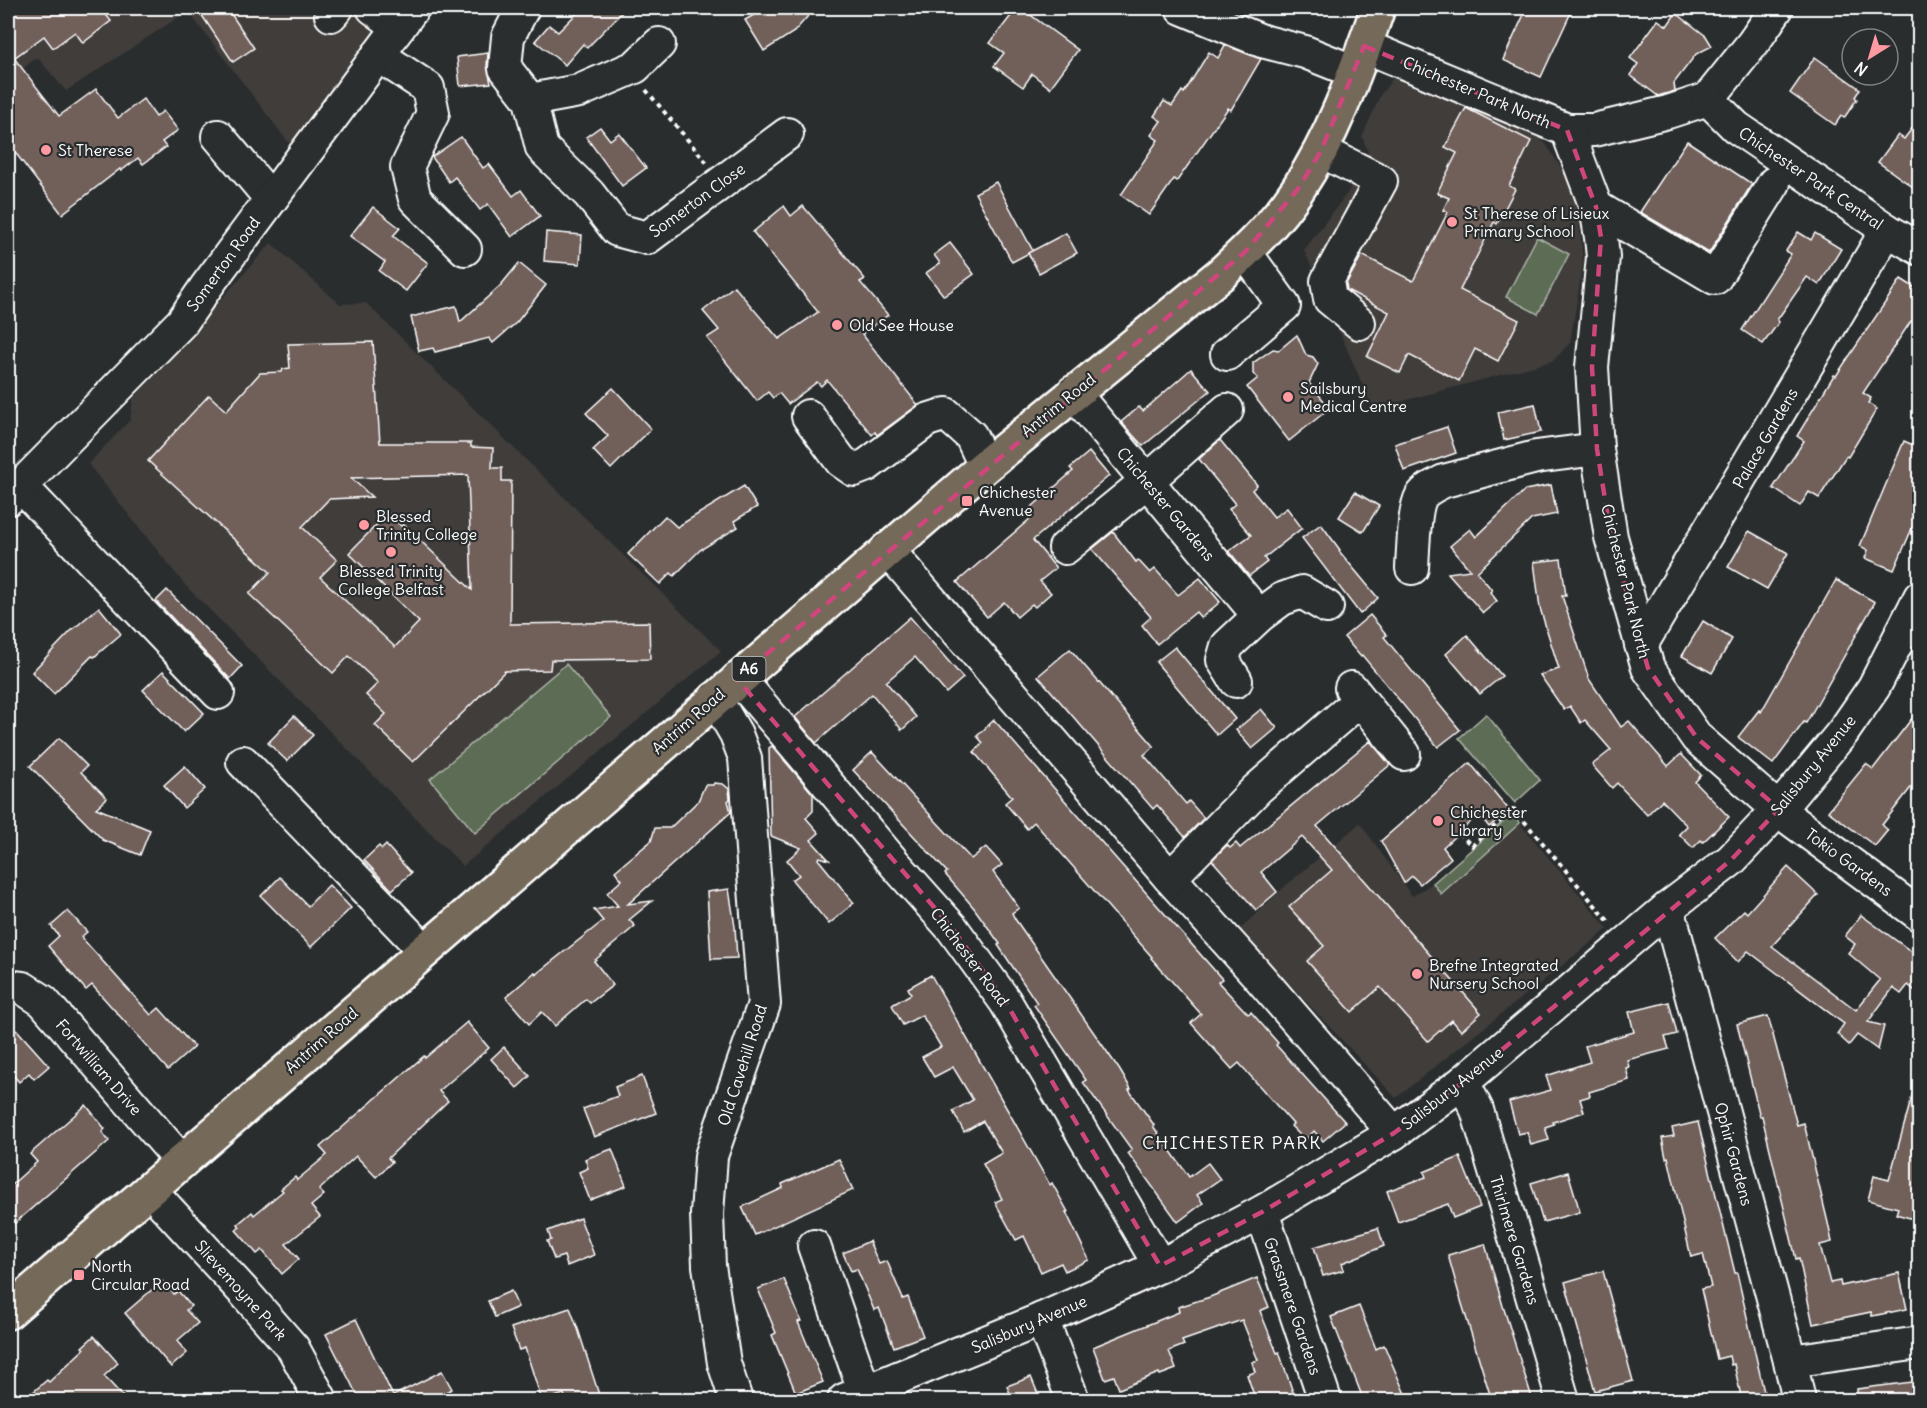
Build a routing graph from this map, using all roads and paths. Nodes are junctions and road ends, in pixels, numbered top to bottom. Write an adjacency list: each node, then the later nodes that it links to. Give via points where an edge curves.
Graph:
1 (373, 8): 6 (street)
2 (523, 8): 12 (street, Somerton Close, via 508,37 505,68)
3 (1182, 8): 9 (street, Chichester Park North, via 1262,40 1305,52)
4 (1378, 8): 9 (main road, Antrim Road / A6)
5 (1777, 8): 11 (street)
6 (406, 17): 8 (street, Somerton Road)
7 (659, 44): 10 (street)
8 (378, 55): 19 (street, Somerton Road); 22 (street, via 428,88 434,113 407,167 415,199)
9 (1360, 59): 13 (street, Chichester Park North); 16 (main road, Antrim Road / A6)
10 (628, 70): 12 (street, via 579,91); 17 (path)
11 (1708, 99): 13 (street, via 1594,130); 21 (street, Chichester Park Central, via 1736,127)
12 (530, 100): 17 (street, Somerton Close, via 542,148 590,194 617,230 647,238)
13 (1567, 130): 20 (street, Chichester Park North)
14 (787, 134): 17 (street, Somerton Close)
15 (218, 136): 19 (street)
16 (1321, 152): 24 (main road, Antrim Road / A6, via 1298,189); 25 (street, via 1381,181 1327,281 1330,299)
17 (723, 182)
18 (1774, 183): 20 (street, via 1715,278)
19 (271, 199): 33 (street, Somerton Road, via 182,322)
20 (1596, 207): 30 (street, Chichester Park North, via 1603,257 1592,367)
21 (1887, 230): 23 (street, Chichester Park Central); 40 (street, Palace Gardens)
22 (465, 249)
23 (1920, 249)
24 (1245, 252): 26 (street, via 1284,306); 27 (main road, Antrim Road / A6)
25 (1359, 323)
26 (1227, 354)
27 (1073, 392): 31 (main road, Antrim Road / A6); 32 (street, Chichester Gardens)
28 (1227, 410): 32 (street)
29 (808, 416): 31 (street, via 841,461 854,470 867,465 927,420 946,414 971,436)
30 (1597, 449): 36 (street, via 1536,457 1444,481 1431,488 1421,497 1418,508); 40 (street, Chichester Park North, via 1611,537)
31 (985, 466): 35 (main road, Antrim Road / A6)
32 (1147, 482): 34 (street); 39 (street, Chichester Gardens)
33 (14, 492): 43 (street)
34 (1065, 548)
35 (887, 549): 42 (main road, Antrim Road / A6); 48 (street)
36 (1412, 568)
37 (1920, 597): 46 (street, Salisbury Avenue, via 1874,687)
38 (1327, 607): 39 (street, via 1302,592 1282,599)
39 (1259, 616): 41 (street, via 1227,646 1223,660)
40 (1641, 645): 46 (street, Chichester Park North, via 1648,668 1697,738)
41 (1236, 681)
42 (726, 689): 52 (main road, Antrim Road / A6); 60 (street, Chichester Road, via 752,694 952,928 998,992); 67 (street, Old Cavehill Road, via 745,758 764,1004 711,1156 709,1266 724,1363)
43 (218, 693)
44 (1404, 754): 48 (street, via 1356,694)
45 (243, 762): 52 (street)
46 (1779, 809): 49 (street, Salisbury Avenue, via 1731,860); 50 (street, Tokio Gardens)
47 (1459, 833): 51 (path, via 1472,846 1514,809)
48 (1170, 878): 55 (street)
49 (1668, 908): 54 (street, Salisbury Avenue); 64 (street, Ophir Gardens)
50 (1920, 915)
51 (1612, 926)
52 (424, 950): 56 (main road, Antrim Road / A6)
53 (8, 986): 56 (street, Fortwilliam Drive, via 23,988 43,1001)
54 (1463, 1082): 55 (street, Salisbury Avenue); 70 (street, Thirlmere Gardens, via 1477,1110)
55 (1394, 1132): 58 (street, Salisbury Avenue)
56 (182, 1162): 57 (main road, Antrim Road / A6)
57 (149, 1189): 61 (main road, Antrim Road / A6); 66 (street, Slievemoyne Park, via 293,1348)
58 (1262, 1212): 60 (street, Salisbury Avenue); 69 (street, Grassmere Gardens)
59 (814, 1246): 65 (street)
60 (1160, 1266): 62 (street, Salisbury Avenue)
61 (8, 1312)
62 (1042, 1319): 65 (street, Salisbury Avenue); 68 (street)
63 (1920, 1342): 64 (street)
64 (1790, 1361): 71 (street, Ophir Gardens)
65 (854, 1397)
66 (321, 1401)
67 (736, 1401)
68 (1073, 1401)
69 (1325, 1401)
70 (1563, 1401)
71 (1799, 1401)

